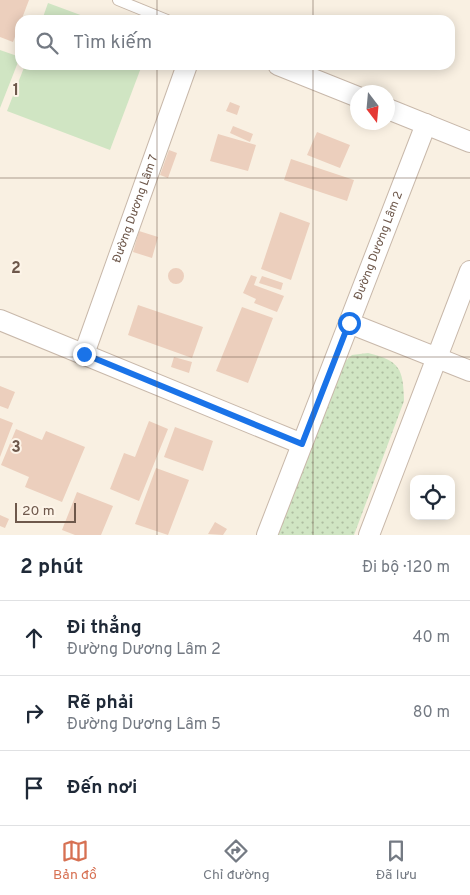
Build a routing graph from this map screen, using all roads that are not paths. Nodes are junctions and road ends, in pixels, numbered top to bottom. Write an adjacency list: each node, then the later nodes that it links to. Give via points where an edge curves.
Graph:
1 (118, 0): 2 (lane)
2 (154, 15)
3 (185, 70): 12 (street, Đường Dương Lâm 7)
4 (290, 70): 5 (street)
5 (350, 94)
6 (395, 112): 7 (street)
7 (426, 124): 8 (street); 11 (street, Đường Dương Lâm 2)
8 (470, 142)
9 (470, 271): 13 (street)
10 (0, 320): 12 (street)
11 (349, 323): 13 (street); 15 (street, Đường Dương Lâm 2)
12 (84, 354): 15 (street)
13 (437, 358): 14 (street); 17 (street)
14 (470, 371)
15 (302, 444): 16 (street, Đường Dương Lâm 2)
16 (267, 535)
17 (369, 535)

